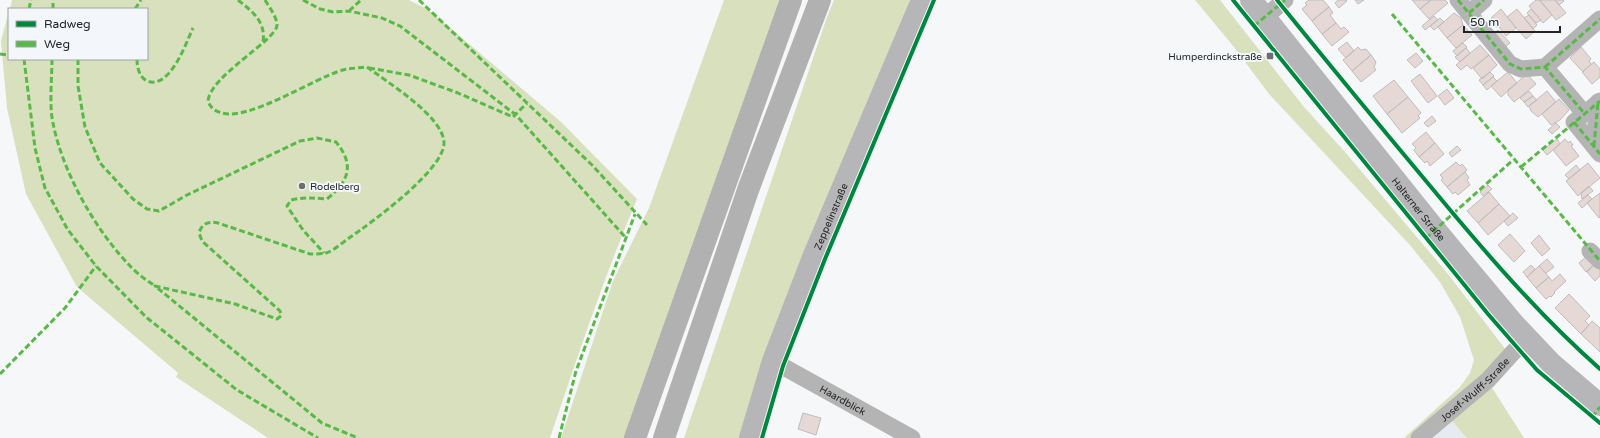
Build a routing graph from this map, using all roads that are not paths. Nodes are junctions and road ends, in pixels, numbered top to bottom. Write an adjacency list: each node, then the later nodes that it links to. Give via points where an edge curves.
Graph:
1 (790, 0): 18 (highway)
2 (820, 0): 19 (highway, via 748,190)
3 (922, 0): 16 (main road, Zeppelinstraße, via 814,255)
4 (1251, 0): 9 (main road, Halterner Straße)
5 (1285, 0): 9 (street)
6 (1458, 0): 8 (street)
7 (1484, 0): 8 (street)
8 (1469, 13): 11 (street, via 1510,64 1521,70)
9 (1264, 17): 15 (main road, Halterner Straße, via 1435,230)
10 (1600, 19): 11 (street)
11 (1544, 67): 13 (street)
12 (1599, 102): 13 (street); 14 (street)
13 (1579, 118): 14 (street)
14 (1597, 150)
15 (1526, 338): 17 (main road, Halterner Straße); 22 (street, Josef-Wulff-Straße, via 1488,380)
16 (773, 361): 20 (main road, Zeppelinstraße); 21 (street, Haardblick)
17 (1600, 405)
18 (635, 438)
19 (664, 438)
20 (750, 438)
21 (912, 438)
22 (1419, 438)

